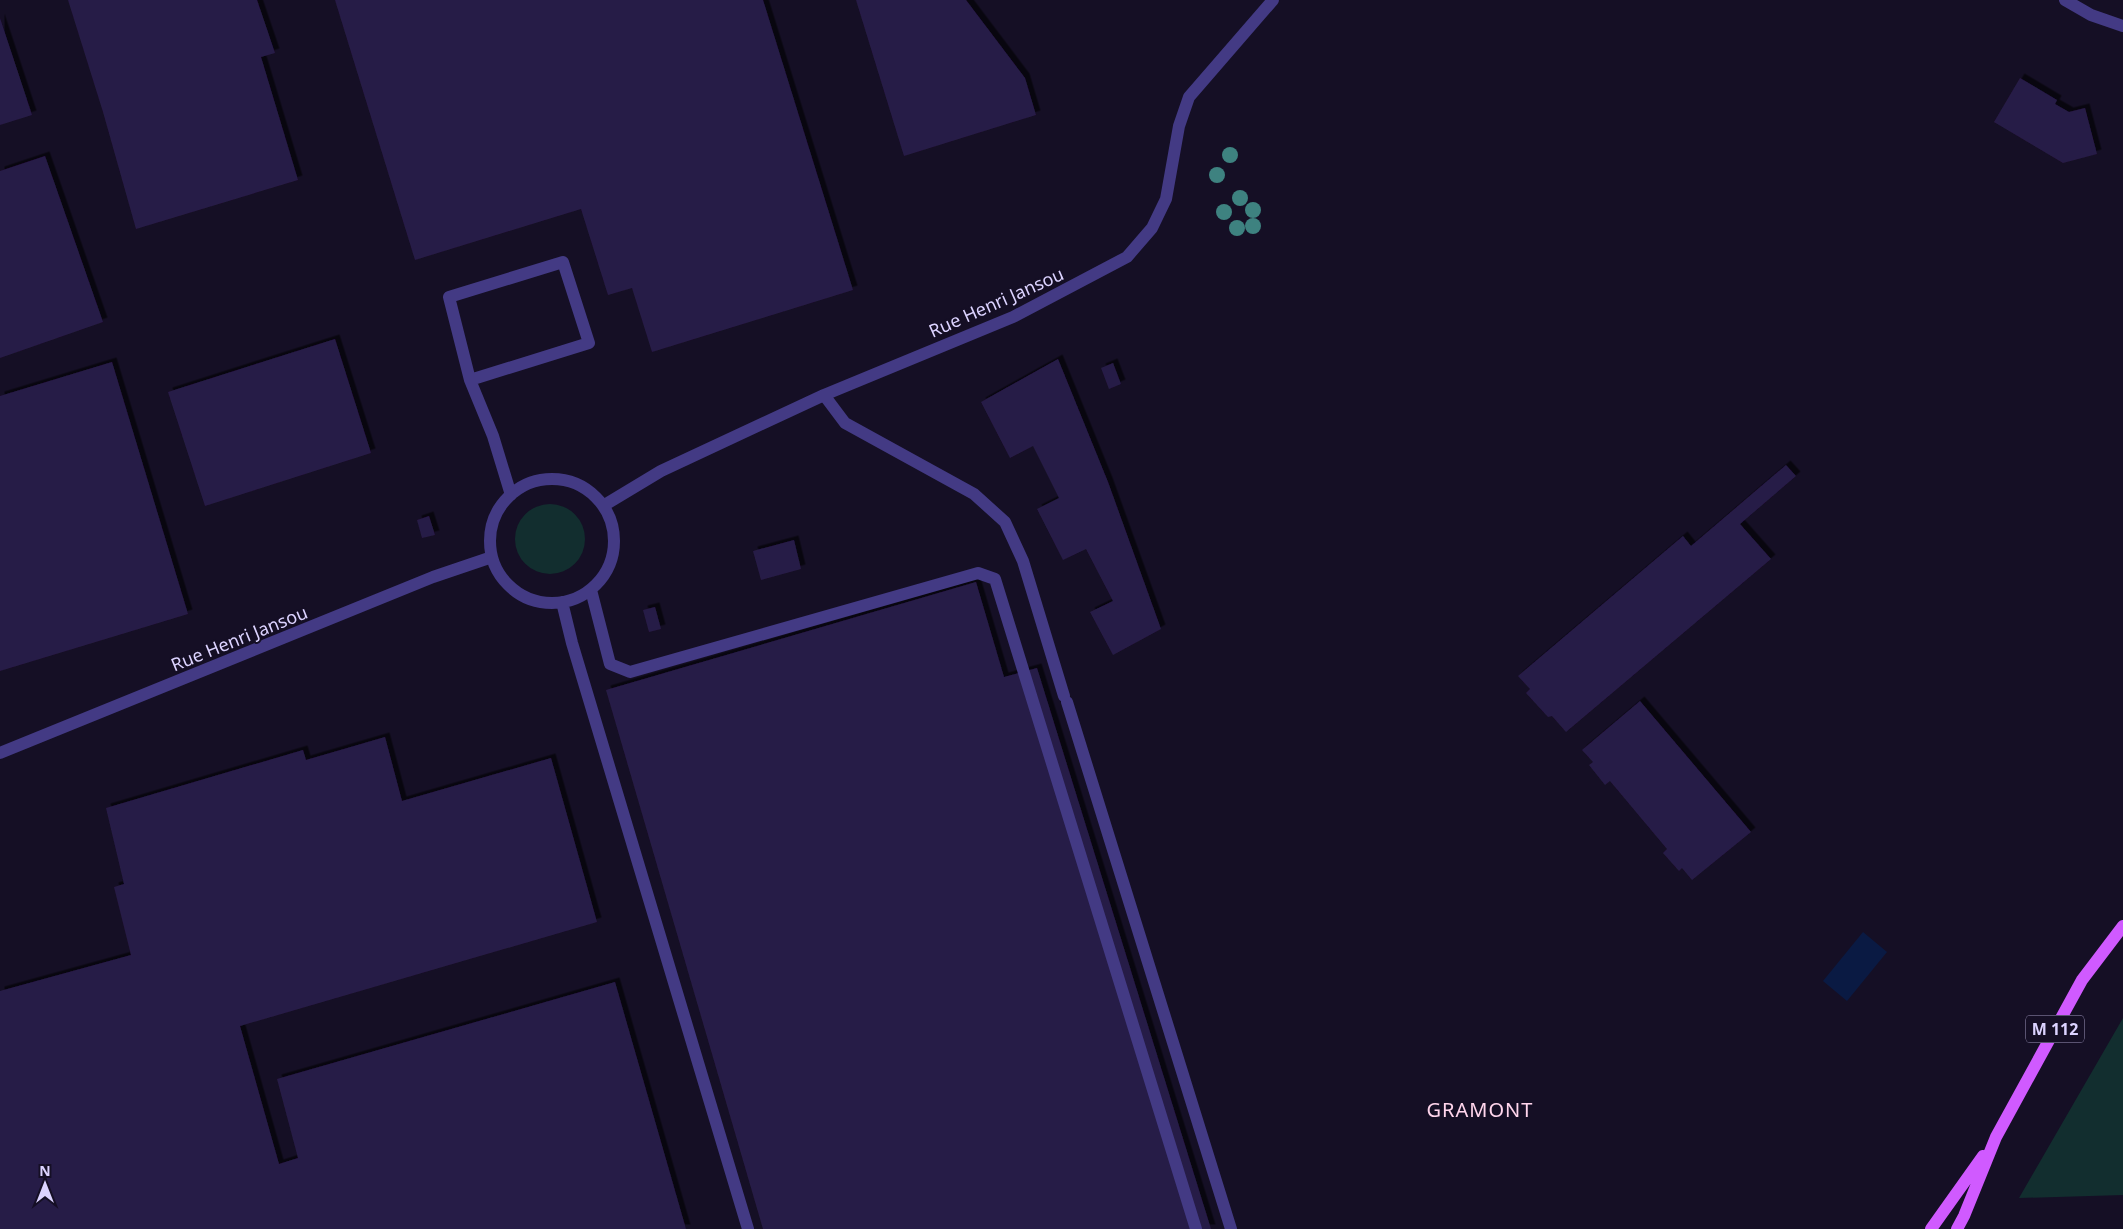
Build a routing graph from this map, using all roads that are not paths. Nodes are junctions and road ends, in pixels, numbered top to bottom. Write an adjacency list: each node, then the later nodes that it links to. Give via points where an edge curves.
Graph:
1 (1273, 0): 5 (street, Rue Henri Jansou, via 1190,97 1179,126 1166,199 1152,228 1127,257 1013,317)
2 (2065, 0): 3 (street, via 2091,15)
3 (2123, 26)
4 (470, 380): 4 (street, via 589,343 563,262 449,298); 6 (street, via 493,436)
5 (824, 395): 7 (street, Rue Henri Jansou, via 662,471); 16 (street, via 845,423 974,494 1005,522 1023,561)
6 (511, 494): 7 (street, via 529,484 550,479 570,482 589,491); 8 (street, via 492,522)
7 (603, 506): 9 (street, via 612,523 612,560)
8 (492, 556): 10 (street, via 499,573 511,588 526,598 544,603); 11 (street, Rue Henri Jansou)
9 (591, 590): 10 (street); 15 (street, via 610,664 630,672 978,573 995,578)
10 (562, 602): 14 (street)
11 (0, 753)
12 (2123, 926): 13 (main road, M 112, via 2082,980)
13 (1996, 1138): 17 (main road, M 112); 18 (main road, M 112)
14 (748, 1229)
15 (1196, 1229)
16 (1231, 1229)
17 (1931, 1229)
18 (1957, 1229)

